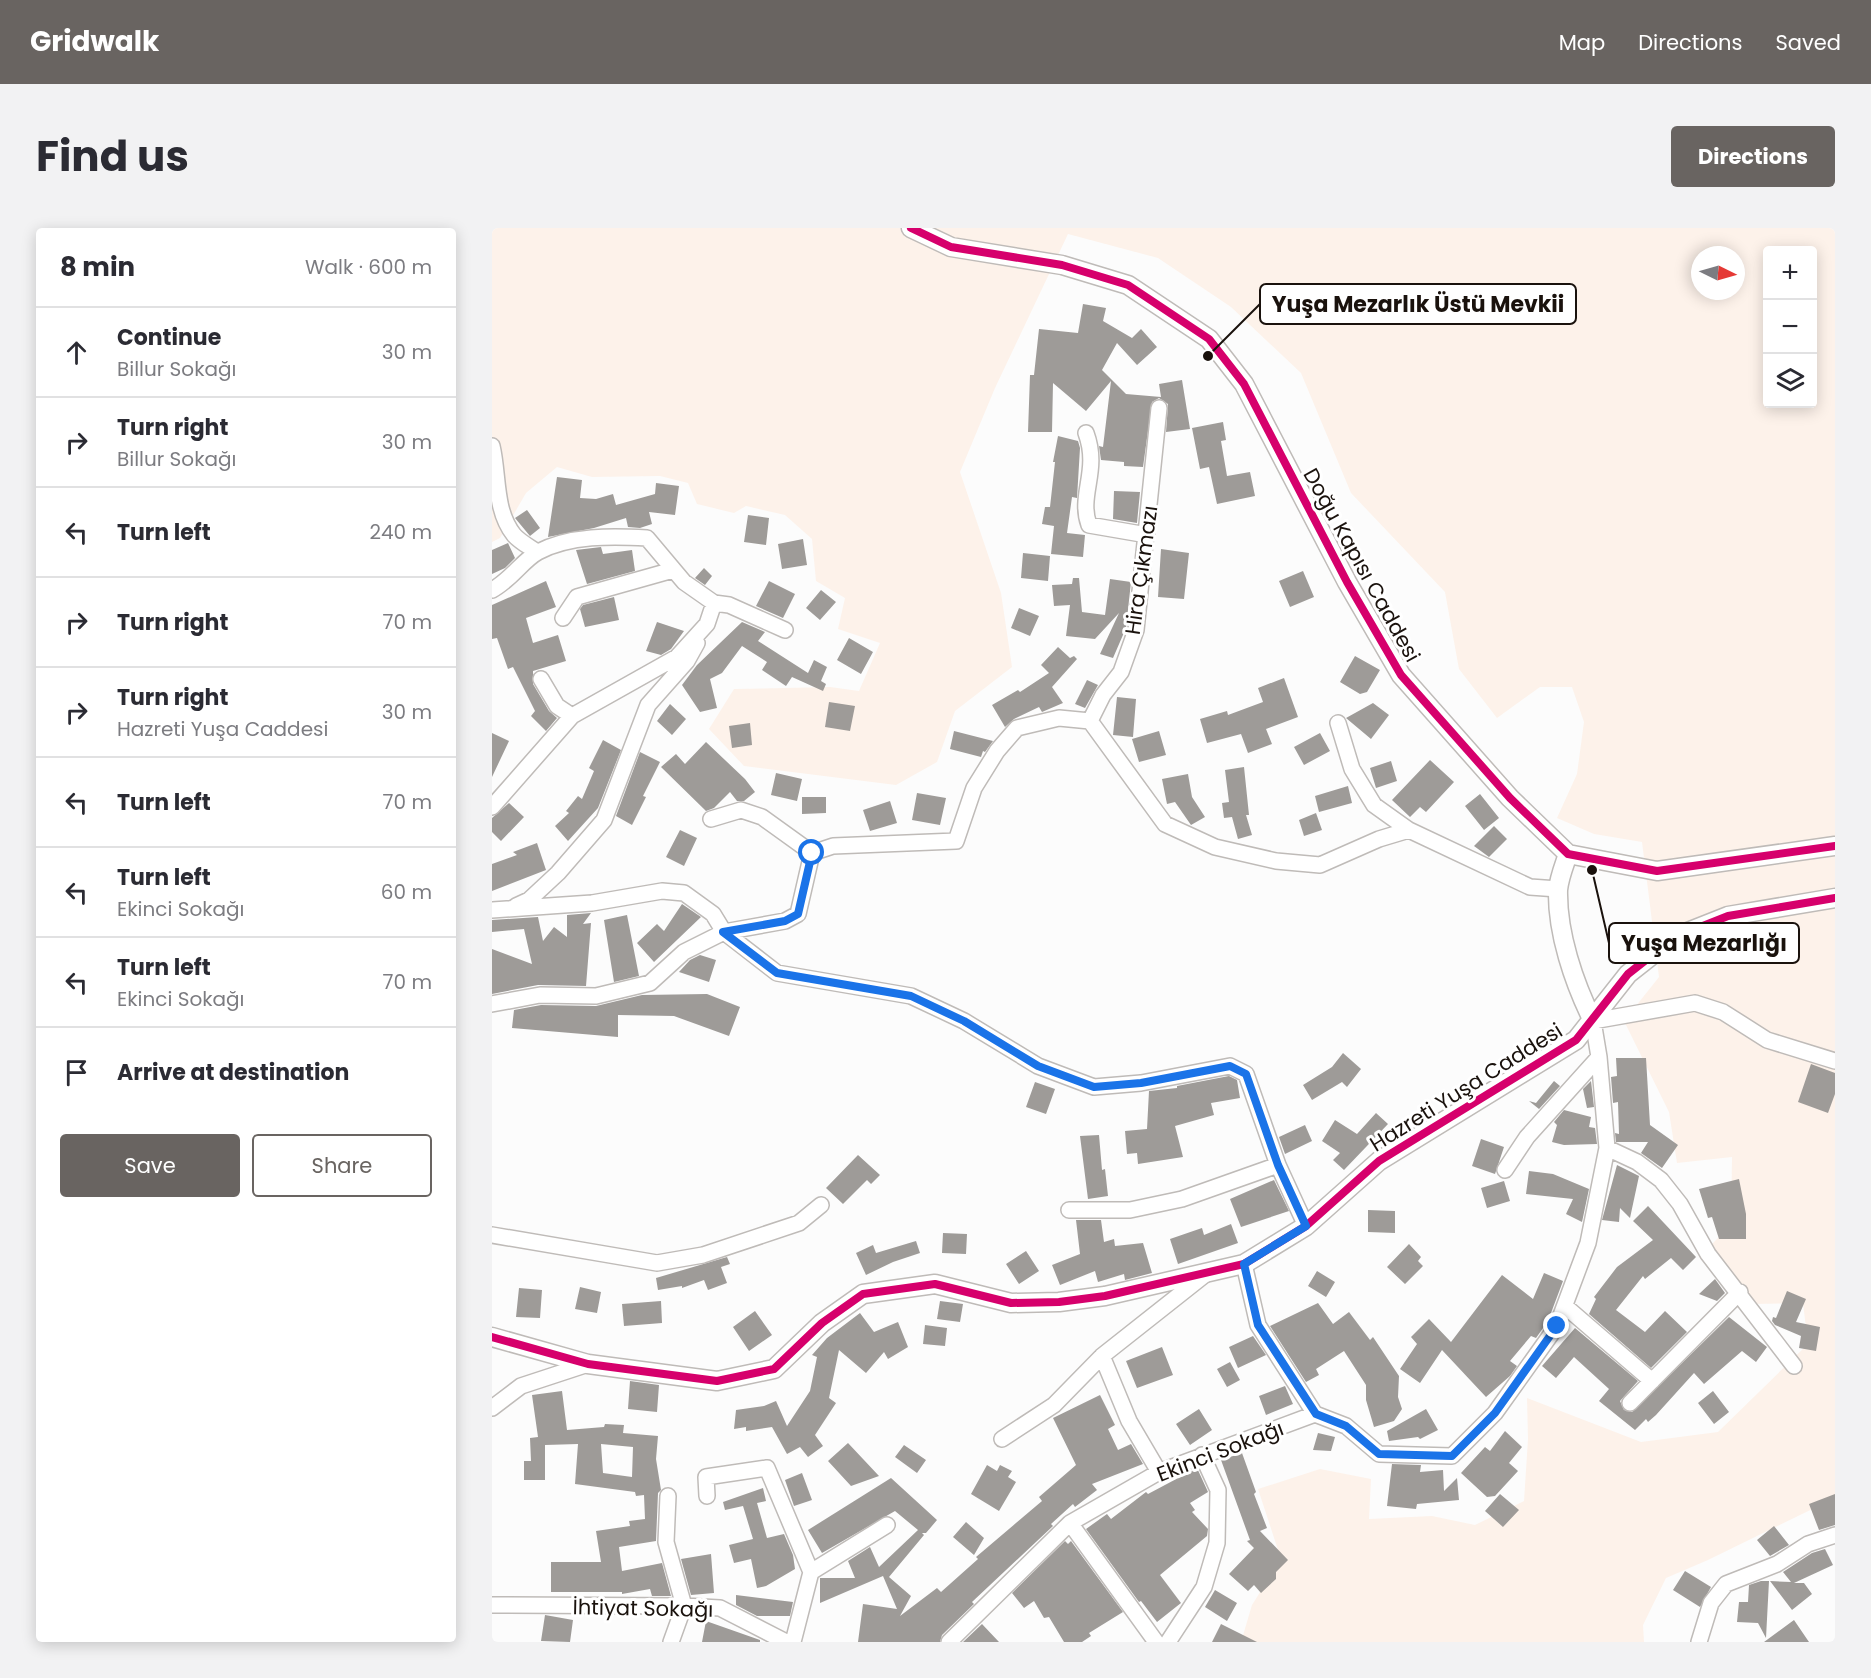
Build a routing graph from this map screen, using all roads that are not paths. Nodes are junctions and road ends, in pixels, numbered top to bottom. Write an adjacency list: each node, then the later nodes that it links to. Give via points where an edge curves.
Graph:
1 (911, 228): 22 (street, Doğu Kapısı Caddesi, via 951,247 1062,265 1128,285 1209,339 1244,384 1347,582 1401,675 1510,798)
2 (1159, 408): 5 (street, Hira Çıkmazı)
3 (1086, 433): 5 (street, via 1092,449 1085,513 1089,525)
4 (492, 446): 6 (street, via 499,504 514,535)
5 (1147, 535): 15 (street, Hira Çıkmazı, via 1136,630 1121,672)
6 (537, 552): 7 (street, via 603,536 647,538); 8 (street, via 507,582)
7 (673, 570): 9 (street); 10 (street, via 577,597)
8 (492, 590)
9 (714, 603): 11 (street); 12 (street, via 729,605)
10 (563, 618)
11 (707, 624): 14 (street, via 677,657); 25 (street, via 687,662 648,705 604,820 558,873 529,900)
12 (785, 630)
13 (541, 679): 14 (street, via 557,706)
14 (572, 716): 17 (street)
15 (1089, 721): 19 (street, via 1165,824 1215,847 1276,861 1320,865); 21 (street, via 1059,718 1017,728 974,788 956,841 833,846)
16 (1338, 723): 19 (street, via 1352,769 1374,805)
17 (492, 807)
18 (711, 819): 21 (street, via 741,810 762,817)
19 (1409, 830): 23 (street, via 1530,887)
20 (1835, 846): 22 (street, via 1657,872)
21 (812, 853): 27 (street, via 798,914 785,921)
22 (1568, 854): 23 (street)
23 (1558, 889): 29 (street, via 1563,934)
24 (1835, 898): 29 (street, Hazreti Yuşa Caddesi, via 1728,916 1675,937 1628,974)
25 (513, 908): 26 (street); 27 (street, via 592,903 662,891 684,893 713,914)
26 (492, 910)
27 (723, 932): 28 (street, via 684,952 650,983 596,996 540,995); 33 (street, via 777,973 911,996 964,1021 1038,1066 1094,1087 1141,1083 1230,1066 1246,1074)
28 (492, 1004)
29 (1593, 1021): 30 (street); 31 (street, via 1695,1003 1723,1012 1767,1040); 37 (street, Hazreti Yuşa Caddesi, via 1576,1040 1379,1161)
30 (1599, 1057): 32 (street); 34 (street, via 1527,1137)
31 (1835, 1061)
32 (1607, 1148): 41 (street, via 1637,1162 1661,1180 1680,1204 1708,1254); 42 (street, via 1588,1243)
33 (1278, 1165): 36 (street, via 1182,1199 1130,1210); 37 (street)
34 (1504, 1170)
35 (821, 1205): 38 (street, via 799,1223 703,1255 657,1263)
36 (1069, 1210)
37 (1306, 1226): 39 (street, Hazreti Yuşa Caddesi)
38 (492, 1235)
39 (1244, 1264): 40 (street, Hazreti Yuşa Caddesi); 50 (street, via 1258,1325)
40 (1207, 1273): 44 (street); 45 (street, Hazreti Yuşa Caddesi, via 1059,1302 1011,1303 935,1284 863,1294 822,1323 774,1369 717,1380)
41 (1740, 1292): 46 (street); 47 (street)
42 (1566, 1307): 47 (street); 50 (street, via 1557,1326 1495,1413 1452,1456 1379,1454 1346,1426)
43 (492, 1337): 45 (street, Hazreti Yuşa Caddesi)
44 (1102, 1356): 51 (street, via 1054,1405); 53 (street, via 1129,1421)
45 (588, 1364): 49 (street, via 521,1386)
46 (1794, 1366)
47 (1652, 1381): 48 (street)
48 (1630, 1403)
49 (492, 1408)
50 (1316, 1414): 52 (street, Ekinci Sokağı)
51 (1002, 1439)
52 (1202, 1455): 53 (street, Ekinci Sokağı); 67 (street, via 1218,1490 1217,1543 1204,1587)
53 (1159, 1472): 56 (street, Ekinci Sokağı)
54 (668, 1496): 61 (street, via 666,1542)
55 (707, 1496): 59 (street, via 706,1477 767,1468)
56 (1070, 1523): 65 (street, Ekinci Sokağı); 66 (street)
57 (887, 1525): 59 (street)
58 (1835, 1535): 68 (street, via 1726,1584 1712,1603)
59 (811, 1572): 64 (street)
60 (492, 1605): 61 (street, İhtiyat Sokağı)
61 (684, 1606): 62 (street); 63 (street, İhtiyat Sokağı, via 720,1608)
62 (671, 1642)
63 (786, 1642)
64 (793, 1642)
65 (949, 1642)
66 (1156, 1642)
67 (1168, 1642)
68 (1699, 1642)

